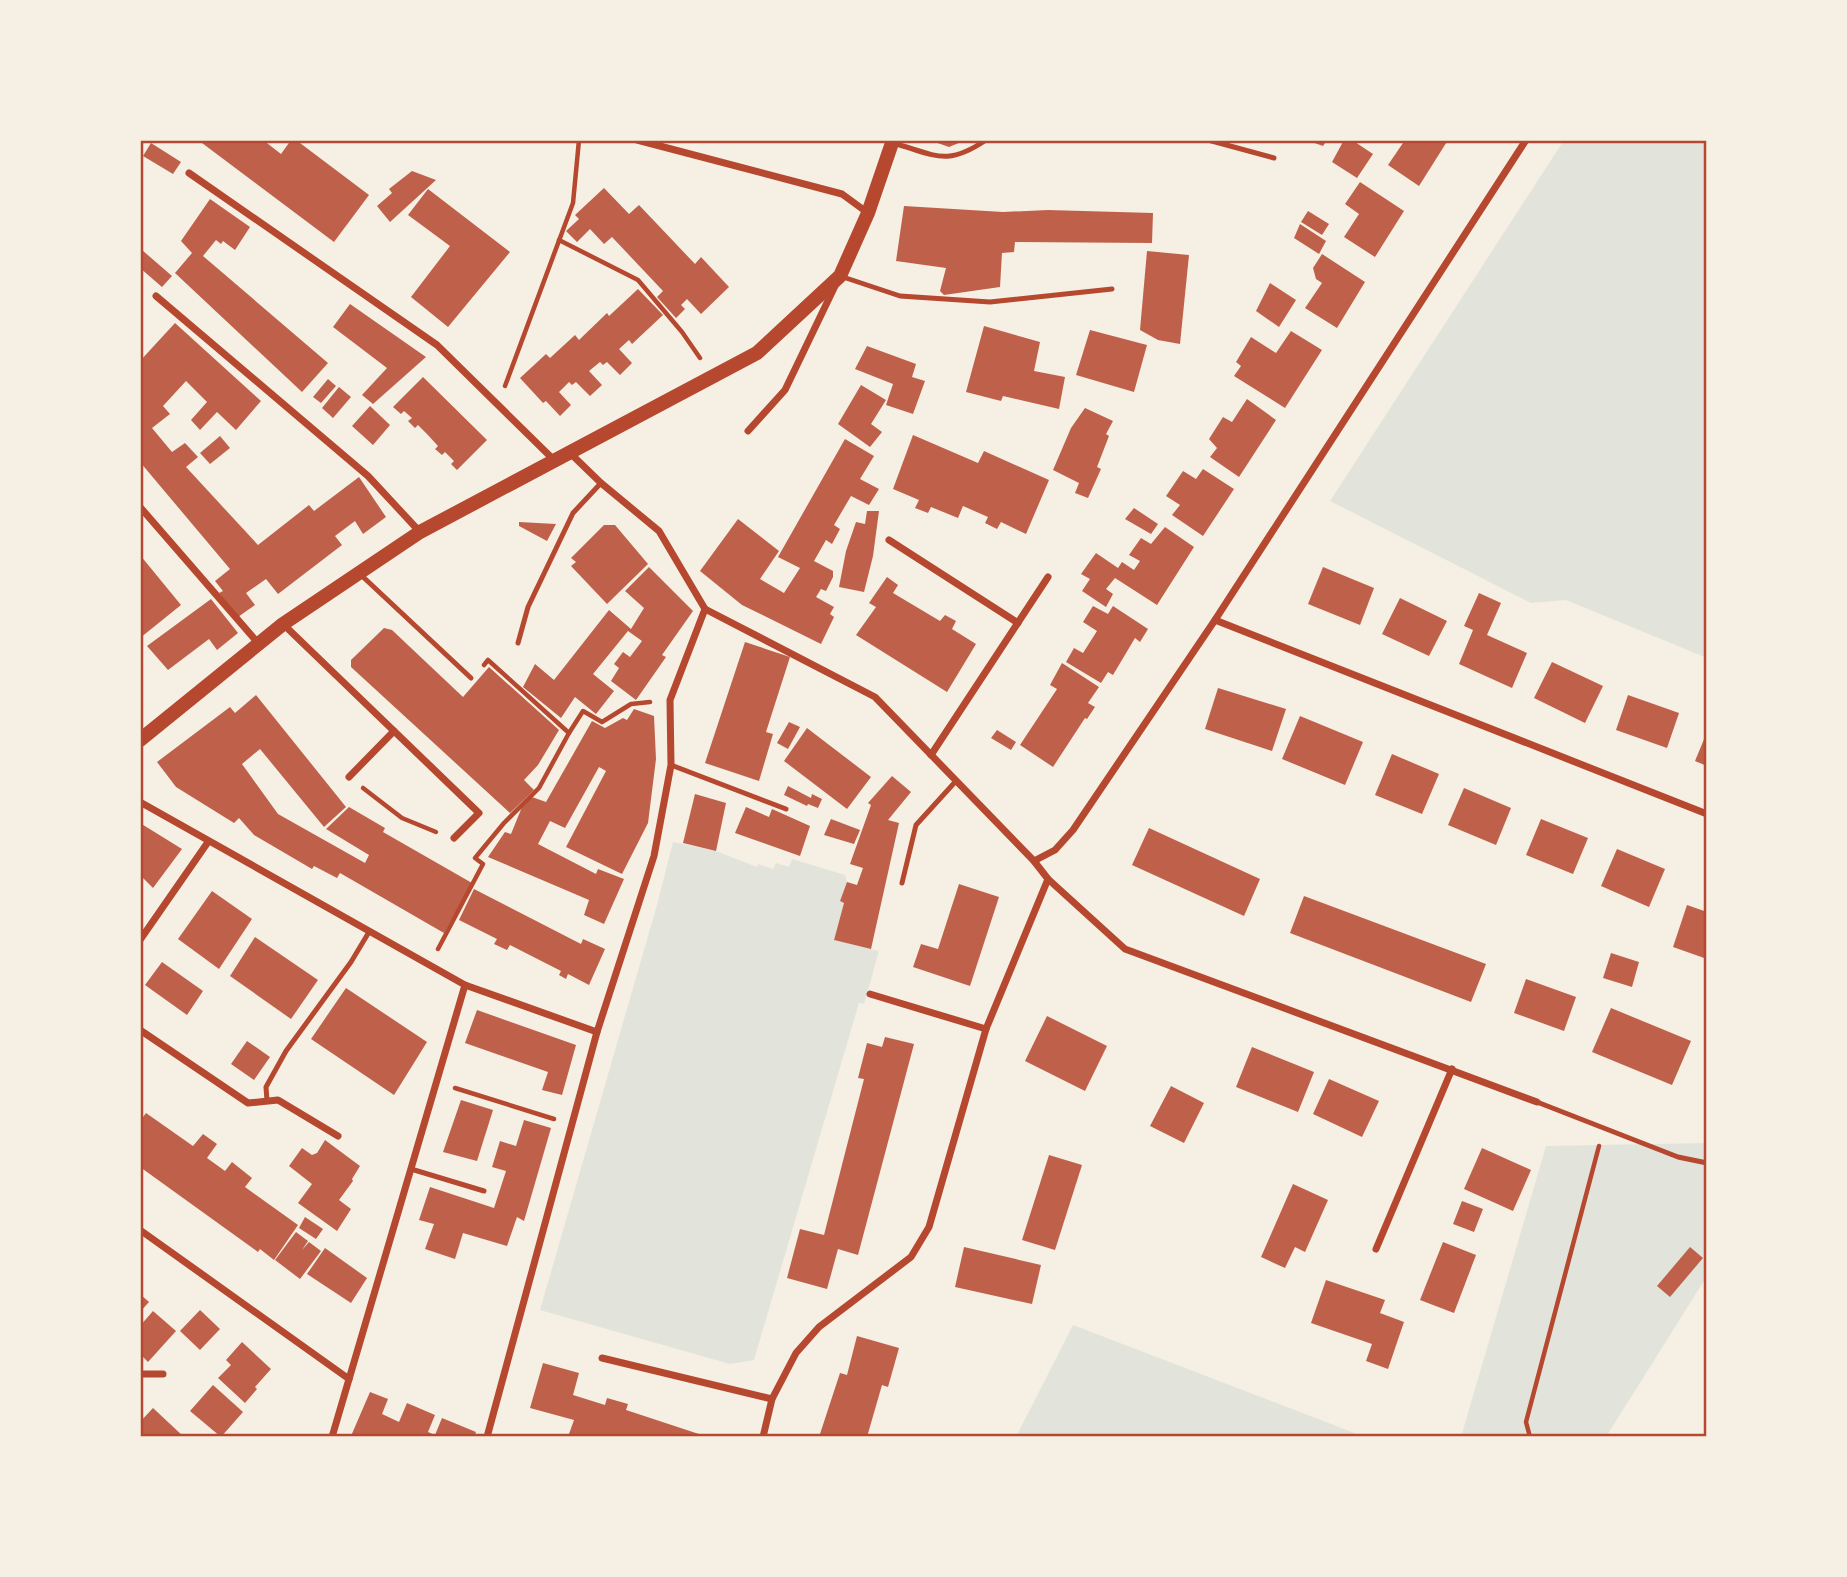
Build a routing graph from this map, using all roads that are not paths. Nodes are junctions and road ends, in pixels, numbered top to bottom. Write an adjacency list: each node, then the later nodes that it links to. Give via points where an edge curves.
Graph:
1 (637, 140): 8 (street, via 842,194)
2 (986, 140): 5 (lane, via 947,158)
3 (1209, 140): 6 (lane)
4 (1526, 140): 22 (street)
5 (893, 141): 8 (main road)
6 (1274, 159)
7 (189, 173): 14 (street, via 437,345)
8 (869, 213): 9 (main road)
9 (840, 276): 10 (lane, via 900,296 990,302); 12 (street, via 785,390); 13 (main road, via 757,353)
10 (1112, 289)
11 (156, 296): 17 (street, via 368,476)
12 (748, 431)
13 (570, 453): 14 (main road); 15 (street)
14 (554, 460): 17 (main road)
15 (601, 483): 21 (street, via 659,531); 25 (lane, via 573,513 528,607)
16 (140, 507): 26 (street)
17 (420, 532): 19 (main road)
18 (889, 540): 23 (street)
19 (359, 573): 24 (main road); 27 (lane)
20 (1048, 578): 23 (street)
21 (705, 609): 30 (street, via 875,696); 31 (street, via 670,700)
22 (1215, 620): 36 (street); 39 (street, via 1073,830 1055,850)
23 (1018, 623): 30 (street)
24 (283, 624): 26 (main road); 28 (street)
25 (519, 643)
26 (259, 644): 29 (main road)
27 (471, 678)
28 (394, 731): 32 (street); 37 (street, via 479,813)
29 (140, 740)
30 (931, 755): 33 (street)
31 (671, 765): 35 (lane); 48 (street, via 654,856)
32 (349, 777)
33 (956, 781): 39 (street); 41 (lane, via 916,825)
34 (140, 802): 38 (street)
35 (786, 808)
36 (1707, 814)
37 (454, 838)
38 (208, 842): 42 (street); 43 (street)
39 (1034, 861): 40 (street)
40 (1048, 879): 46 (street); 49 (street, via 1125,948)
41 (902, 883)
42 (369, 932): 44 (street); 50 (lane, via 286,1051 266,1087)
43 (140, 940)
44 (464, 985): 48 (street); 54 (street)
45 (870, 995): 46 (street)
46 (986, 1029): 62 (street, via 929,1227 911,1257 819,1326 796,1353)
47 (140, 1030): 50 (street, via 248,1103)
48 (597, 1032): 64 (street)
49 (1451, 1069): 51 (street); 57 (street)
50 (267, 1101): 52 (street, via 278,1100)
51 (1537, 1102): 53 (lane, via 1678,1157)
52 (338, 1136)
53 (1707, 1163)
54 (411, 1169): 55 (lane); 61 (street)
55 (484, 1191)
56 (140, 1230): 61 (street)
57 (1377, 1249)
58 (602, 1358): 62 (street)
59 (140, 1374): 60 (street)
60 (163, 1374)
61 (349, 1380): 63 (street)
62 (772, 1399): 65 (street)
63 (332, 1437)
64 (487, 1437)
65 (763, 1437)

